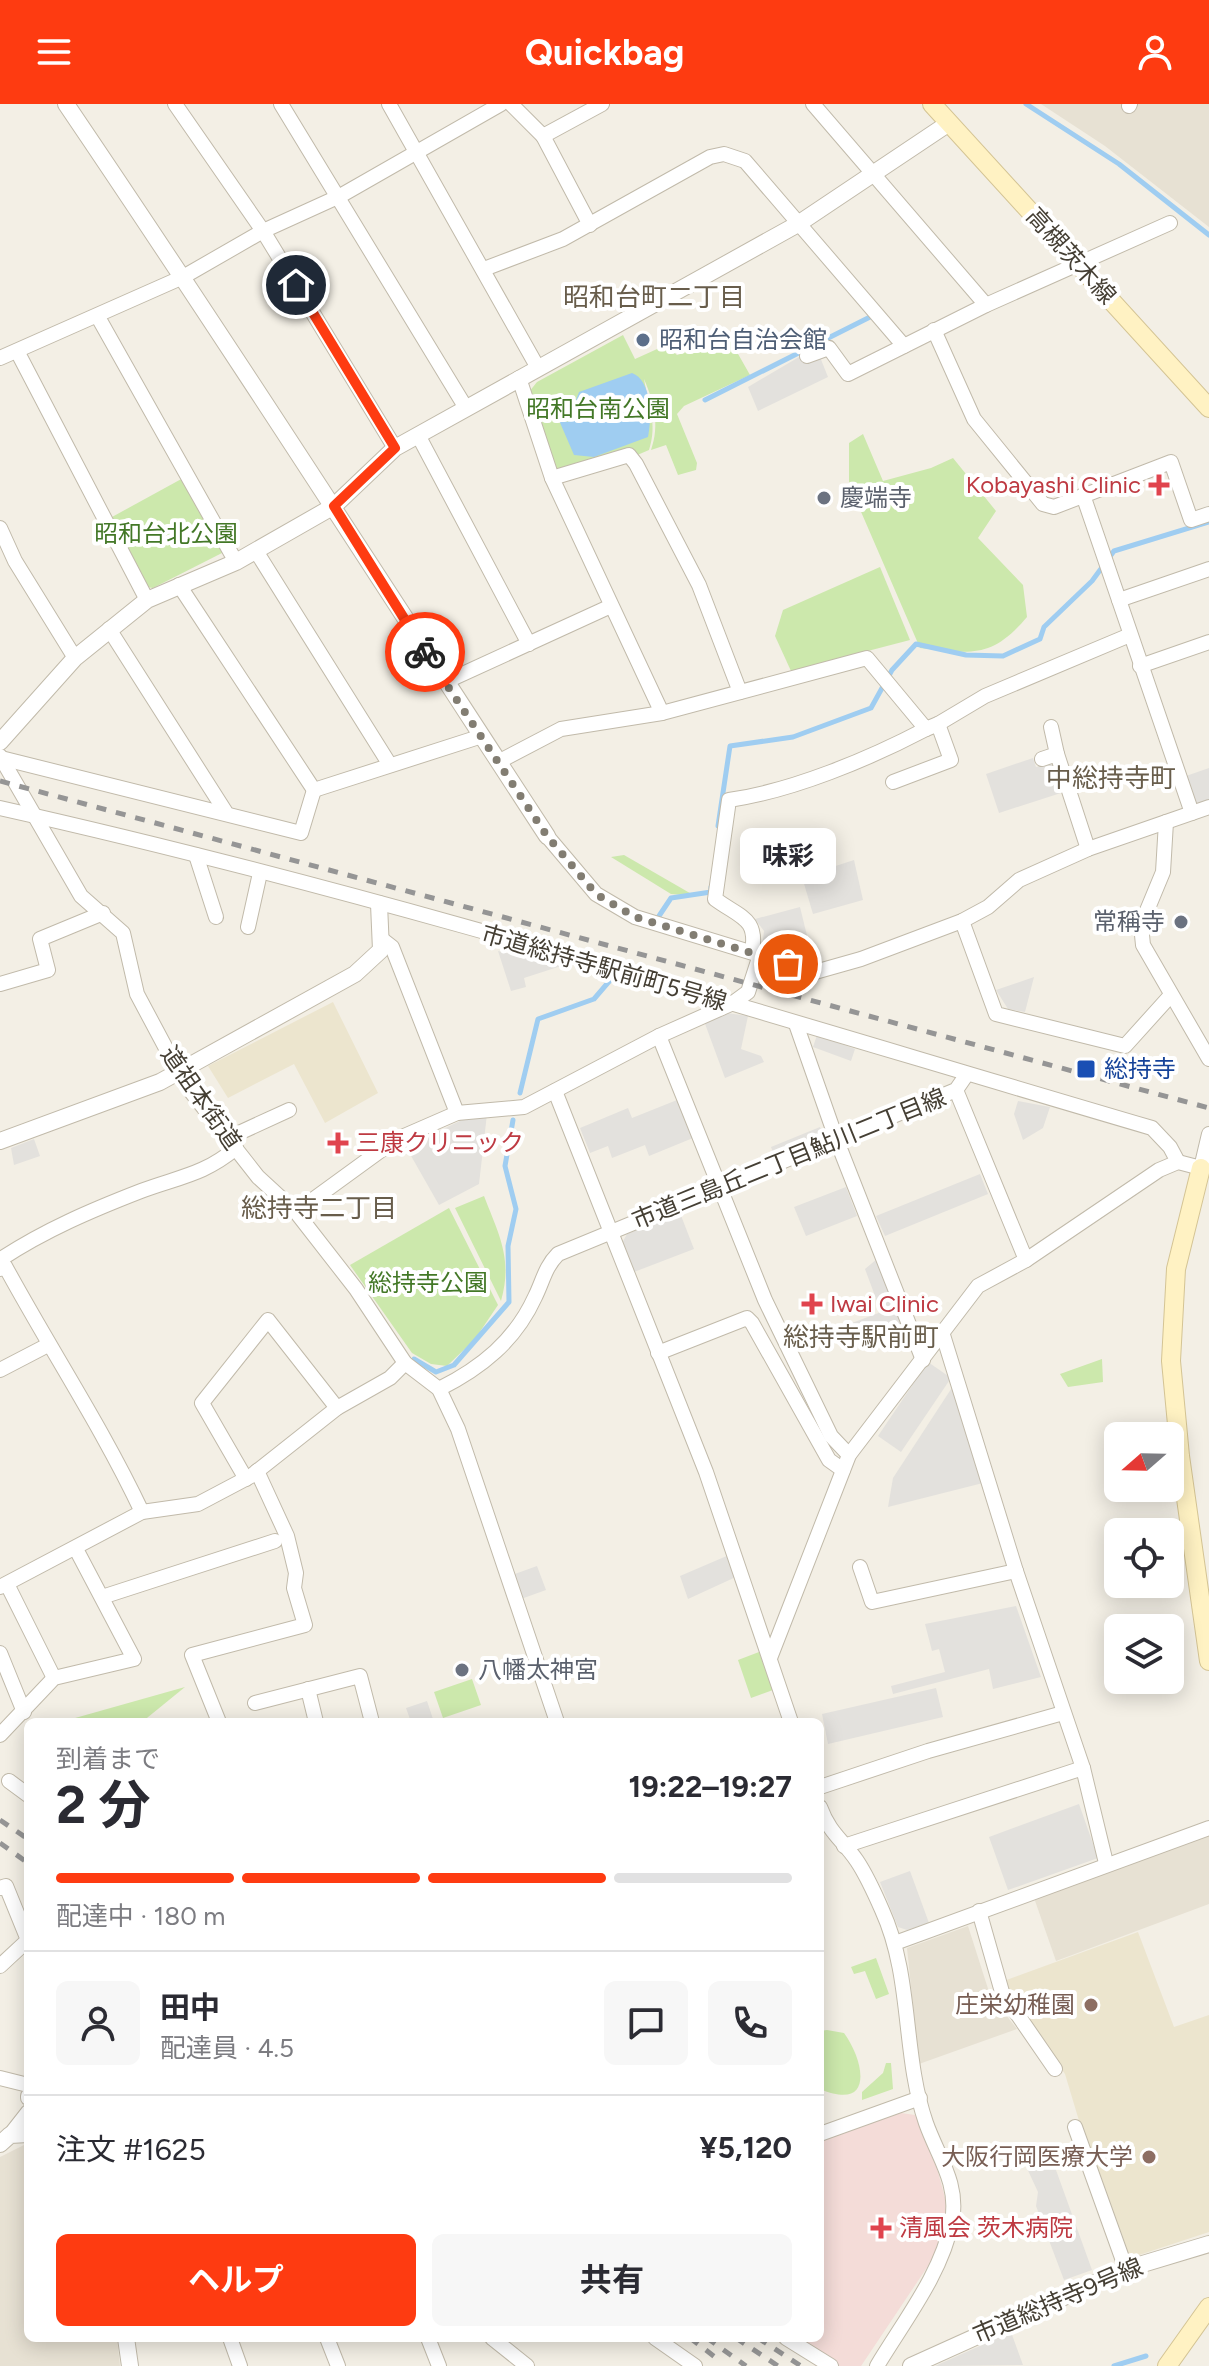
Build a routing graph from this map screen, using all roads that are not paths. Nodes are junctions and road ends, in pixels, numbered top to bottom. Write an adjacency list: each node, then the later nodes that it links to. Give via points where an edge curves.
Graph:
1 (66, 104): 21 (street)
2 (175, 104): 18 (street)
3 (281, 104): 14 (street)
4 (389, 104): 12 (street)
5 (501, 104): 12 (street)
6 (511, 104): 11 (street)
7 (602, 104): 11 (street)
8 (813, 104): 13 (street)
9 (932, 104): 10 (main road, 高槻茨木線)
10 (949, 123): 13 (street); 19 (main road, 高槻茨木線)
11 (543, 136): 17 (street)
12 (417, 152): 14 (street); 20 (street)
13 (871, 173): 16 (street); 22 (street)
14 (340, 196): 18 (street); 31 (street)
15 (1170, 223): 19 (street)
16 (798, 224): 17 (street, via 745,161 724,154); 25 (street); 29 (street)
17 (590, 225): 20 (street)
18 (263, 231): 21 (street); 34 (street)
19 (1079, 264): 22 (street); 32 (main road, 高槻茨木線)
20 (484, 269): 29 (street)
21 (183, 277): 23 (street); 37 (street)
22 (986, 305): 24 (street)
23 (98, 317): 26 (street); 41 (street)
24 (934, 330): 25 (street); 36 (street, via 974,419 1043,504 1054,507)
25 (904, 346): 27 (street, via 848,374 829,348)
26 (17, 351): 28 (street); 44 (street)
27 (807, 356)
28 (0, 358)
29 (538, 368): 30 (street)
30 (519, 378): 31 (street); 35 (street)
31 (466, 408): 33 (street)
32 (1209, 408)
33 (418, 435): 34 (street); 50 (street)
34 (395, 448): 37 (street)
35 (552, 478): 46 (street); 54 (street, via 629,455 699,585)
36 (1083, 495): 38 (street, via 1171,462 1191,520); 45 (street)
37 (334, 506): 40 (street); 53 (street)
38 (1209, 514)
39 (0, 528): 51 (street)
40 (256, 551): 41 (street); 61 (street)
41 (236, 562): 43 (street)
42 (1209, 569): 45 (street)
43 (179, 585): 44 (street); 63 (street)
44 (147, 600): 47 (street)
45 (1119, 600): 48 (street)
46 (611, 606): 50 (street); 55 (street)
47 (109, 629): 51 (street); 66 (street)
48 (1130, 635): 52 (street); 56 (street, via 985,696)
49 (1209, 642): 52 (street)
50 (529, 644): 53 (street)
51 (75, 658): 59 (street)
52 (1140, 666): 67 (street)
53 (445, 682): 58 (street)
54 (740, 692): 55 (street); 56 (street, via 867,658)
55 (662, 713): 60 (street, via 561,729)
56 (932, 727): 62 (street, via 951,760); 80 (street, via 772,791 729,800 715,899 752,926)
57 (1051, 727): 71 (street, via 1050,756)
58 (479, 737): 60 (street); 61 (street)
59 (0, 752): 66 (street); 68 (street, 道祖本街道)
60 (498, 762): 70 (street)
61 (390, 765): 63 (street)
62 (893, 782)
63 (314, 790): 66 (street, via 301,833)
64 (1209, 807): 67 (street)
65 (0, 808): 68 (street, 市道総持寺駅前町5号線)
66 (225, 811)
67 (1192, 813): 69 (street)
68 (34, 816): 72 (street, 市道総持寺駅前町5号線); 75 (street, 道祖本街道, via 81,896)
69 (1166, 822): 71 (street); 82 (street, via 1163,872 1141,925 1143,945)
70 (547, 836): 80 (street, via 596,894 635,917)
71 (1088, 849): 77 (street, via 1019,880)
72 (196, 855): 73 (street, 市道総持寺駅前町5号線); 76 (street)
73 (260, 873): 74 (street, 市道総持寺駅前町5号線); 78 (street)
74 (379, 904): 79 (street); 83 (street, 市道総持寺駅前町5号線)
75 (103, 913): 81 (street, via 40,939 48,970); 87 (street, 道祖本街道, via 123,933 137,994)
76 (216, 917)
77 (962, 921): 80 (street, via 815,972); 82 (street, via 996,1014 1125,1046)
78 (248, 927)
79 (383, 940): 87 (street, via 374,961 355,974); 92 (street, via 392,947)
80 (756, 954): 83 (street, via 748,992)
81 (0, 984)
82 (1171, 995): 86 (street)
83 (733, 1003): 84 (street, 市道総持寺駅前町5号線); 85 (street)
84 (796, 1024): 88 (street, 市道総持寺駅前町5号線); 95 (street)
85 (659, 1036): 90 (street); 99 (street)
86 (1209, 1059)
87 (179, 1072): 94 (street); 96 (street, 道祖本街道)
88 (967, 1074): 89 (street, 市道三島丘二丁目鮎川二丁目線); 97 (street, 市道三島丘二丁目鮎川二丁目線, via 1152,1128)
89 (956, 1090): 95 (street, 市道三島丘二丁目鮎川二丁目線); 102 (street)
90 (555, 1091): 92 (street, via 524,1107); 101 (street)
91 (289, 1110): 96 (street)
92 (457, 1113): 100 (street, via 395,1140)
93 (1208, 1138): 98 (street)
94 (0, 1141)
95 (837, 1141): 99 (street, 市道三島丘二丁目鮎川二丁目線); 107 (street)
96 (232, 1143): 100 (street, 道祖本街道, via 258,1177); 103 (street, via 213,1168 37,1235)
97 (1178, 1162): 98 (street); 102 (street)
98 (1201, 1168): 122 (main road, via 1176,1269 1171,1361)
99 (722, 1188): 101 (street, 市道三島丘二丁目鮎川二丁目線); 112 (street, via 765,1300 831,1436)
100 (296, 1212): 108 (street, 道祖本街道)
101 (613, 1231): 106 (street); 110 (street, 市道三島丘二丁目鮎川二丁目線, via 558,1254 508,1339 475,1371)
102 (1026, 1260): 104 (street, via 978,1286)
103 (2, 1263): 105 (street)
104 (943, 1335): 107 (street); 119 (street)
105 (48, 1345): 109 (street); 115 (street, via 83,1398)
106 (658, 1353): 113 (street, via 747,1318 829,1460); 124 (street, via 706,1472)
107 (923, 1360): 112 (street)
108 (405, 1363): 110 (street, 道祖本街道); 111 (street, via 390,1378)
109 (0, 1370)
110 (439, 1389): 134 (street, via 458,1429)
111 (337, 1408): 114 (street); 114 (street, via 268,1320 202,1403)
112 (849, 1455): 113 (street)
113 (843, 1470): 124 (street)
114 (251, 1475): 115 (street, via 198,1504); 131 (street, via 287,1536 305,1625 192,1655)
115 (142, 1512): 117 (street)
116 (275, 1541): 121 (street)
117 (76, 1549): 120 (street); 121 (street)
118 (860, 1567): 119 (street, via 872,1602)
119 (1016, 1571): 130 (street)
120 (3, 1586): 126 (street)
121 (102, 1597): 126 (street, via 134,1659)
122 (1207, 1640): 125 (main road)
123 (0, 1653): 129 (street)
124 (770, 1658): 135 (street)
125 (1209, 1661)
126 (54, 1678): 129 (street)
127 (308, 1689): 128 (street); 132 (street); 133 (street, via 360,1676)
128 (255, 1703)
129 (24, 1712): 136 (street)
130 (1063, 1713): 137 (street); 139 (street)
131 (217, 1718)
132 (315, 1718)
133 (371, 1718)
134 (556, 1718)
135 (790, 1718)
136 (0, 1735)
137 (1083, 1768): 143 (street); 144 (street)
138 (9, 1781): 140 (street)
139 (824, 1786)
140 (24, 1792)
141 (824, 1817): 143 (street)
142 (1209, 1828): 144 (street)
143 (844, 1846): 148 (street, via 868,1880)
144 (1106, 1863): 146 (street)
145 (0, 1888): 147 (street, via 6,1886)
146 (979, 1911): 148 (street); 151 (street, via 1002,1992)
147 (24, 1930)
148 (895, 1943): 154 (street)
149 (24, 1944): 150 (street)
150 (0, 1966)
151 (1055, 2069)
152 (0, 2078): 153 (street)
153 (24, 2084)
154 (920, 2098): 157 (street); 176 (street, via 950,2178 951,2224 940,2259)
155 (24, 2117): 158 (street)
156 (1075, 2127): 160 (street)
157 (824, 2133)
158 (5, 2139)
159 (1209, 2244): 160 (street, 市道総持寺9号線)
160 (1126, 2269): 177 (street, 市道総持寺9号線)
161 (1209, 2307): 178 (main road)
162 (127, 2342): 169 (street)
163 (231, 2342): 170 (street)
164 (329, 2342): 171 (street)
165 (430, 2342): 172 (street)
166 (497, 2342): 173 (street)
167 (661, 2342): 174 (street)
168 (792, 2342): 175 (street)
169 (130, 2366)
170 (240, 2366)
171 (338, 2366)
172 (439, 2366)
173 (527, 2366)
174 (695, 2366)
175 (831, 2366)
176 (877, 2366)
177 (911, 2366)
178 (1167, 2366)

